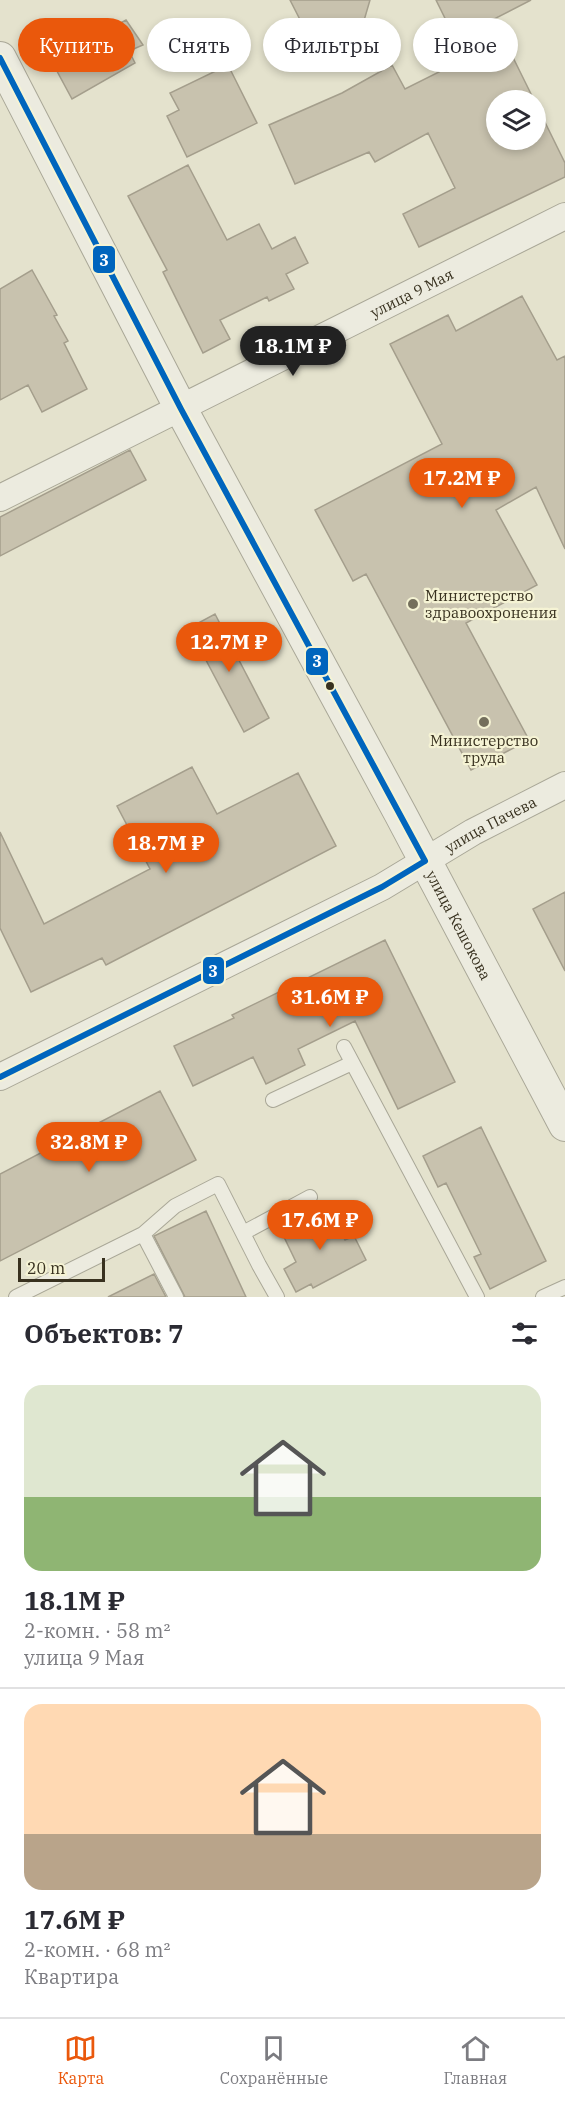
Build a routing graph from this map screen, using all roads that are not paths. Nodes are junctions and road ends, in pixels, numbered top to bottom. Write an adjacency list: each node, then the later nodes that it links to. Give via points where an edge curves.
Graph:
1 (0, 58): 3 (street, улица Кешокова)
2 (565, 216): 3 (street, улица 9 Мая)
3 (181, 409): 4 (street, улица 9 Мая); 6 (street, улица Кешокова)
4 (0, 498)
5 (565, 785): 6 (street, улица Пачева)
6 (425, 861): 9 (street, улица Пачева, via 382,887); 11 (street, улица Кешокова)
7 (344, 1047): 8 (lane)
8 (352, 1063): 10 (lane); 19 (lane)
9 (0, 1077)
10 (273, 1100)
11 (565, 1125)
12 (310, 1197): 13 (lane)
13 (243, 1233): 14 (lane, via 218,1184 175,1206); 18 (lane)
14 (143, 1234): 16 (lane); 17 (lane)
15 (565, 1287): 20 (lane)
16 (16, 1297)
17 (176, 1297)
18 (277, 1297)
19 (477, 1297)
20 (543, 1297)

